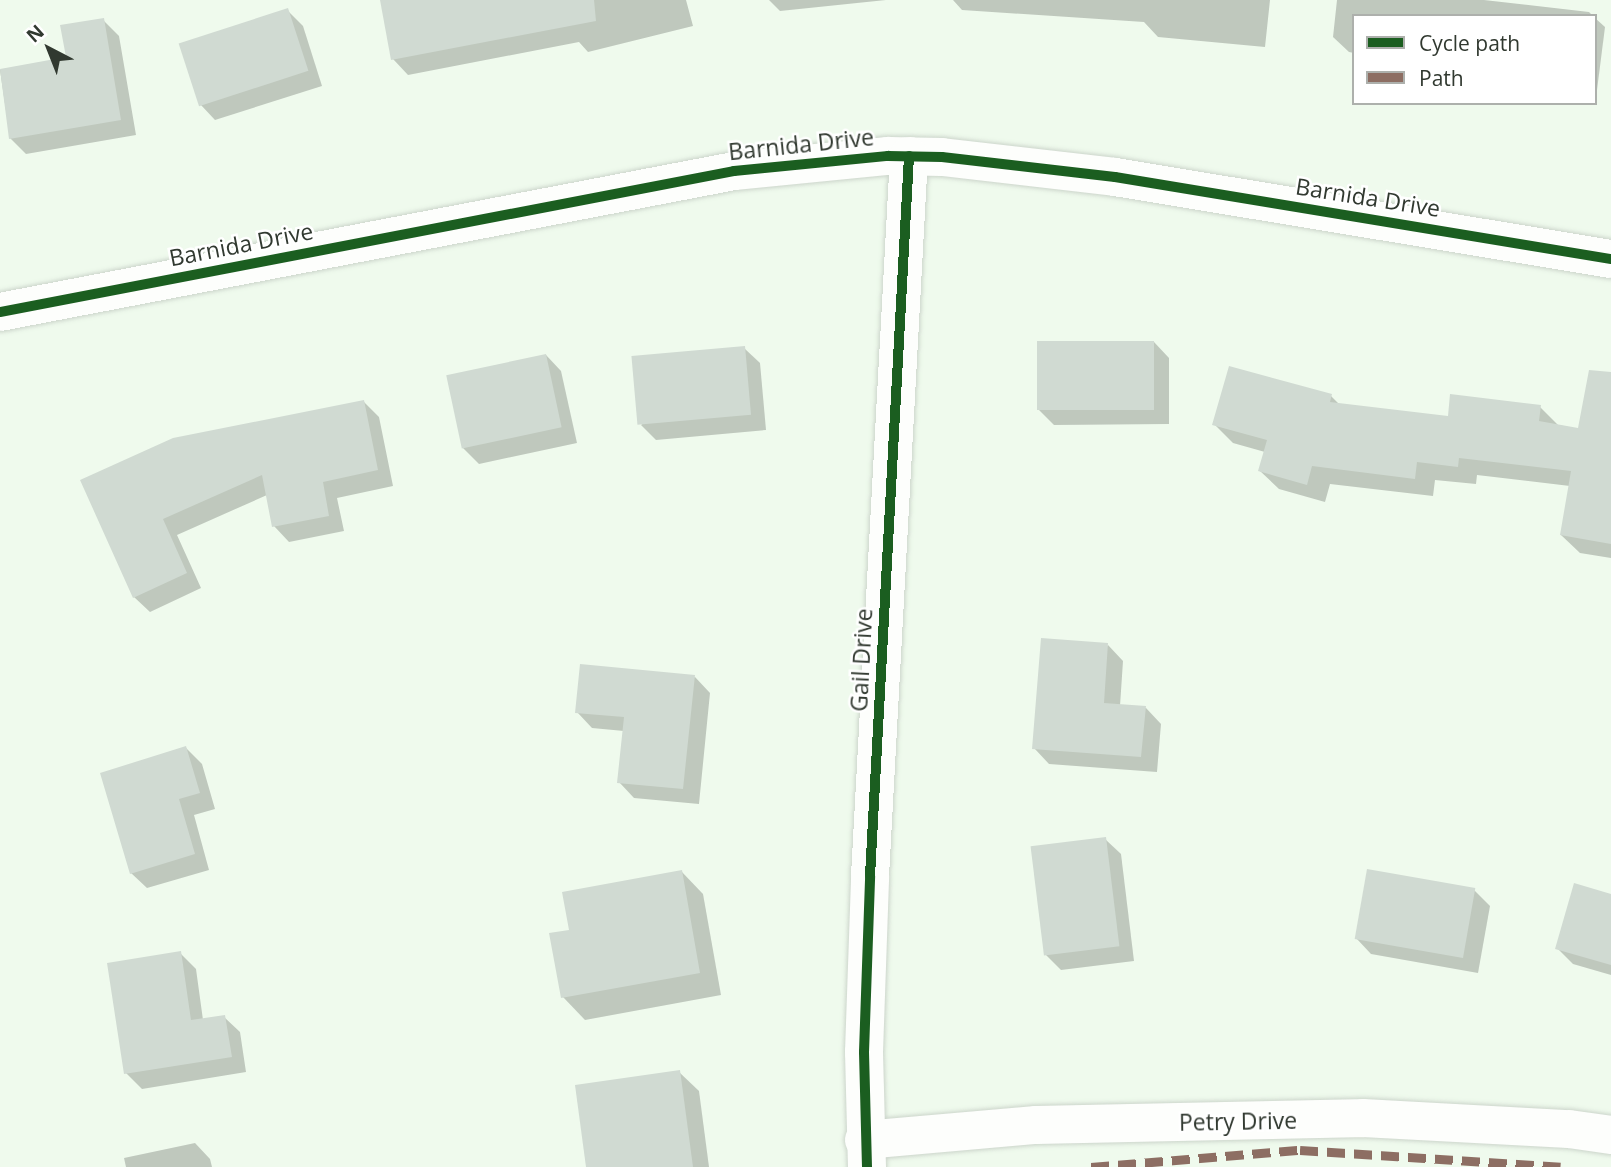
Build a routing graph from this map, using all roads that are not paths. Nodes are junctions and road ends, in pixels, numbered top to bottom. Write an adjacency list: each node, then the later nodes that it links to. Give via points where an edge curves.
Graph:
1 (909, 156): 2 (street, Barnida Drive, via 1115,177); 3 (street, Barnida Drive, via 734,171); 5 (street, Gail Drive, via 870,876)
2 (1611, 258)
3 (0, 312)
4 (1611, 1135): 5 (street, Petry Drive, via 1363,1118 1036,1125)
5 (865, 1153)

